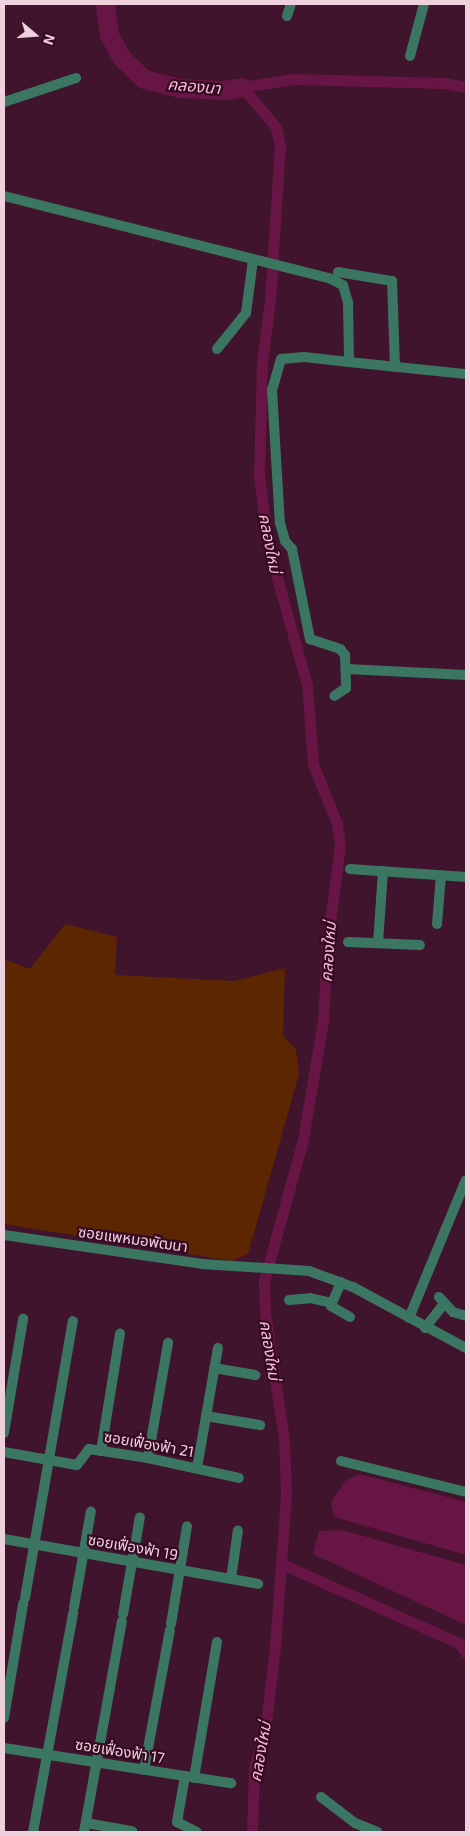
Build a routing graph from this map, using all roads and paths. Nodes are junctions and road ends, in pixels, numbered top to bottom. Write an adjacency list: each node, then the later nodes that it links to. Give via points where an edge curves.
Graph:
1 (291, 4): 3 (street)
2 (424, 4): 4 (street)
3 (286, 16)
4 (410, 56)
5 (76, 78): 6 (street)
6 (4, 102)
7 (4, 196): 8 (street)
8 (253, 260): 10 (street, via 246,312); 11 (street, via 329,278 343,285 348,303)
9 (338, 272): 12 (street, via 392,281)
10 (217, 349)
11 (349, 362): 12 (street); 14 (street, via 304,357 281,359 272,390 280,523 285,541 292,549 310,639 340,649 345,655)
12 (395, 367): 13 (street)
13 (466, 374)
14 (346, 669): 15 (street); 16 (street, via 346,688)
15 (466, 675)
16 (334, 696)
17 (350, 869): 18 (street)
18 (383, 871): 19 (street); 23 (street)
19 (441, 875): 20 (street); 21 (street)
20 (466, 877)
21 (437, 924)
22 (348, 942): 23 (street)
23 (378, 943): 24 (street)
24 (420, 945)
25 (466, 1180): 32 (street)
26 (4, 1235): 27 (street, ซอยแพหมอพัฒนา, via 202,1264 309,1270)
27 (340, 1282): 29 (street); 32 (street)
28 (289, 1300): 29 (street, via 315,1299)
29 (332, 1303): 31 (street, via 333,1310)
30 (466, 1316): 35 (street, via 441,1301)
31 (350, 1317)
32 (409, 1318): 35 (street)
33 (23, 1319): 44 (street)
34 (73, 1321): 48 (street)
35 (427, 1329): 39 (street)
36 (120, 1334): 45 (street)
37 (168, 1343): 47 (street)
38 (218, 1348): 40 (street)
39 (466, 1348)
40 (214, 1368): 41 (street); 42 (street)
41 (255, 1375)
42 (206, 1416): 43 (street); 50 (street)
43 (260, 1425)
44 (4, 1433)
45 (100, 1451): 47 (street, ซอยเฟื่องฟ้า 21); 48 (street, ซอยเฟื่องฟ้า 21, via 86,1451 77,1465)
46 (4, 1452): 48 (street, ซอยเฟื่องฟ้า 21)
47 (148, 1458): 50 (street, ซอยเฟื่องฟ้า 21)
48 (48, 1460): 58 (street)
49 (341, 1461): 52 (street)
50 (197, 1468): 51 (street, ซอยเฟื่องฟ้า 21)
51 (239, 1478)
52 (466, 1492)
53 (91, 1511): 59 (street)
54 (140, 1517): 60 (street)
55 (188, 1526): 61 (street)
56 (238, 1530): 62 (street)
57 (4, 1539): 58 (street, ซอยเฟื่องฟ้า 19)
58 (34, 1544): 59 (street, ซอยเฟื่องฟ้า 19); 65 (street)
59 (84, 1553): 60 (street, ซอยเฟื่องฟ้า 19); 67 (street)
60 (132, 1562): 61 (street, ซอยเฟื่องฟ้า 19); 68 (street)
61 (180, 1570): 62 (street, ซอยเฟื่องฟ้า 19); 69 (street)
62 (231, 1579): 63 (street, ซอยเฟื่องฟ้า 19)
63 (258, 1584)
64 (218, 1642): 70 (street)
65 (4, 1718)
66 (4, 1748): 67 (street, ซอยเฟื่องฟ้า 17)
67 (47, 1755): 68 (street, ซอยเฟื่องฟ้า 17); 75 (street)
68 (96, 1762): 69 (street, ซอยเฟื่องฟ้า 17); 73 (street)
69 (144, 1770): 70 (street, ซอยเฟื่องฟ้า 17)
70 (189, 1777): 71 (street, ซอยเฟื่องฟ้า 17); 76 (street, via 177,1822)
71 (231, 1783)
72 (322, 1797): 77 (street, via 355,1824)
73 (85, 1828): 74 (street)
74 (132, 1831)
75 (33, 1832)
76 (197, 1832)
77 (377, 1832)

